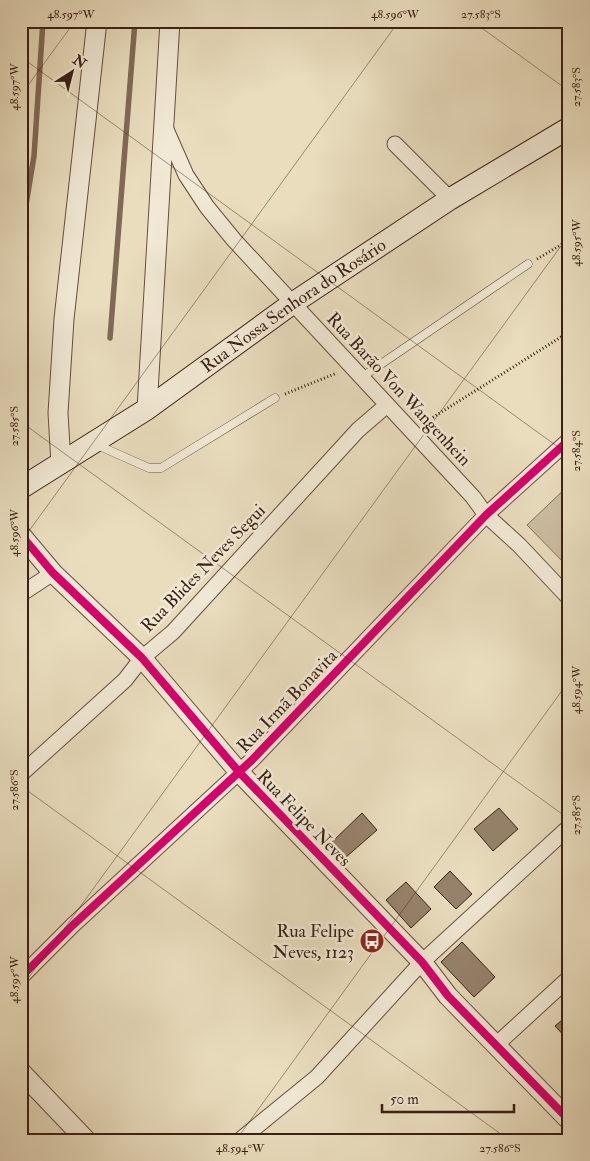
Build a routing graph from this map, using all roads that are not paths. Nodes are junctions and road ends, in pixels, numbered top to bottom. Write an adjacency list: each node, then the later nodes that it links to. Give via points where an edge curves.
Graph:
1 (97, 21): 15 (street, via 64,319 58,413)
2 (170, 21): 3 (street)
3 (164, 123): 8 (street, Rua Barão Von Wangenhein, via 186,175 207,207); 12 (street)
4 (569, 128): 6 (main road, Rua Nossa Senhora do Rosário)
5 (395, 144): 6 (street)
6 (450, 199): 8 (main road, Rua Nossa Senhora do Rosário)
7 (528, 264): 9 (lane)
8 (293, 303): 9 (street, Rua Barão Von Wangenhein); 12 (main road, Rua Nossa Senhora do Rosário)
9 (357, 372): 11 (street, Rua Barão Von Wangenhein)
10 (275, 398): 14 (lane, via 161,468 149,468)
11 (387, 405): 17 (street, Rua Barão Von Wangenhein); 22 (street, Rua Blides Neves Segui, via 358,430 173,632)
12 (147, 409): 14 (main road, Rua Nossa Senhora do Rosário)
13 (569, 440): 17 (street, Rua Irmã Bonavita)
14 (93, 443): 15 (main road, Rua Nossa Senhora do Rosário)
15 (61, 464): 16 (main road, Rua Nossa Senhora do Rosário)
16 (21, 488)
17 (486, 515): 21 (street, Rua Barão Von Wangenhein); 23 (street, Rua Irmã Bonavita)
18 (21, 535): 19 (street, Rua Felipe Neves)
19 (53, 573): 20 (street); 22 (street, Rua Felipe Neves)
20 (21, 594)
21 (569, 598)
22 (142, 658): 23 (street, Rua Felipe Neves); 24 (street, Rua Blides Neves Segui, via 124,680)
23 (239, 772): 26 (street, Rua Felipe Neves); 27 (street, Rua Irmã Bonavita)
24 (21, 774)
25 (569, 827): 26 (street)
26 (422, 962): 29 (street, Rua Felipe Neves, via 448,996); 33 (street, via 317,1077)
27 (21, 977)
28 (569, 978): 29 (street)
29 (496, 1045): 31 (street, Rua Felipe Neves)
30 (21, 1072): 32 (street)
31 (569, 1120)
32 (86, 1140)
33 (240, 1140)

